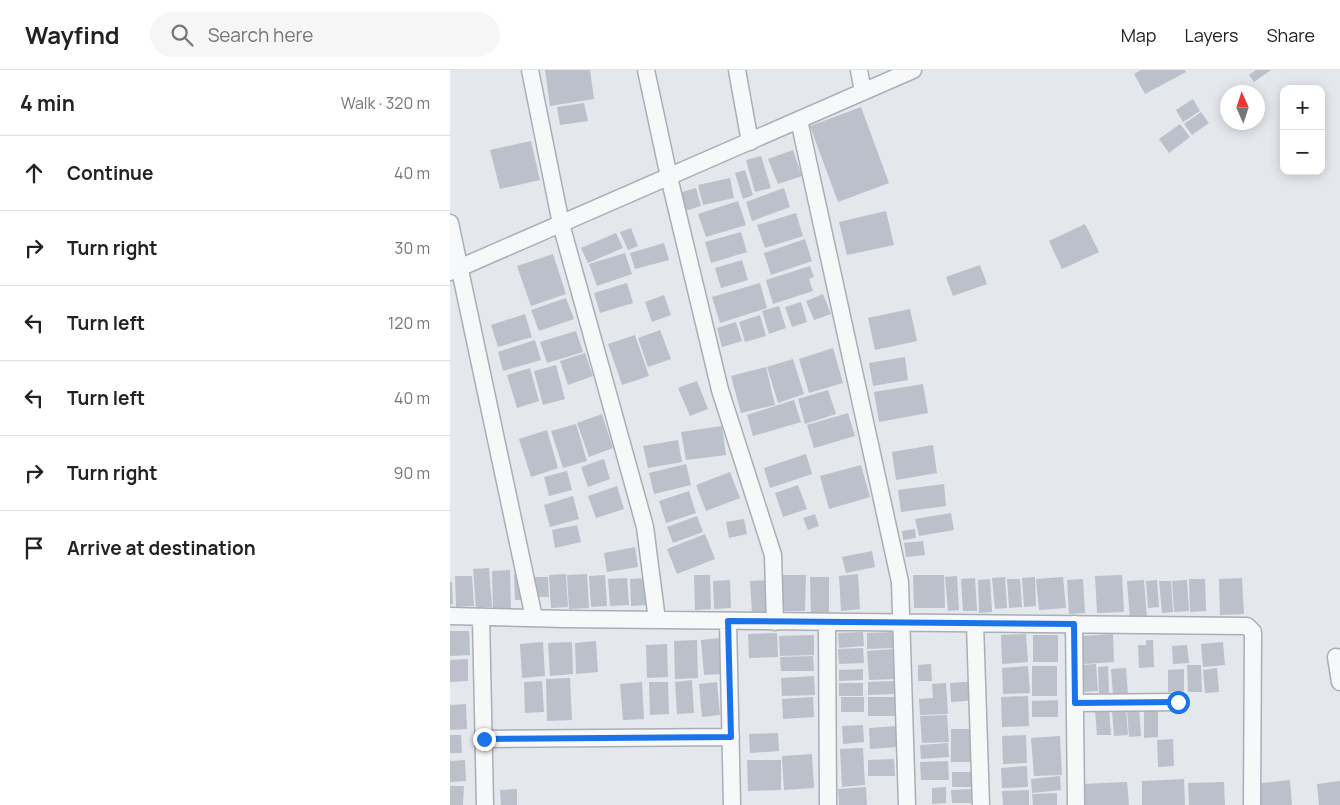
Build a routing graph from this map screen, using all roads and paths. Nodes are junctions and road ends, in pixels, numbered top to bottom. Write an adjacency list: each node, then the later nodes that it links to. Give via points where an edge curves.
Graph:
1 (530, 70): 11 (street)
2 (646, 70): 9 (street)
3 (737, 70): 8 (street)
4 (859, 70): 6 (street)
5 (913, 70): 6 (street)
6 (863, 92): 7 (street)
7 (799, 120): 8 (street); 20 (street, via 900,582)
8 (750, 142): 9 (street)
9 (669, 177): 11 (street); 18 (street, via 720,390 773,555)
10 (450, 223): 12 (street)
11 (561, 224): 12 (street); 16 (street, via 645,527)
12 (455, 270): 15 (street)
13 (450, 616): 14 (street)
14 (481, 617): 15 (street); 28 (street)
15 (534, 618): 16 (street)
16 (656, 620): 17 (street)
17 (728, 621): 18 (street); 27 (street)
18 (775, 622): 19 (street)
19 (827, 622): 20 (street); 31 (street)
20 (901, 623): 21 (street); 32 (street)
21 (975, 624): 22 (street); 33 (street)
22 (1074, 624): 26 (street); 35 (street, via 1247,626 1253,632)
23 (1336, 657): 24 (street)
24 (1340, 682)
25 (1178, 702): 26 (street)
26 (1075, 703): 34 (street)
27 (731, 737): 28 (street); 30 (street)
28 (484, 739): 29 (street)
29 (485, 805)
30 (732, 805)
31 (828, 805)
32 (907, 805)
33 (981, 805)
34 (1076, 805)
35 (1252, 805)

